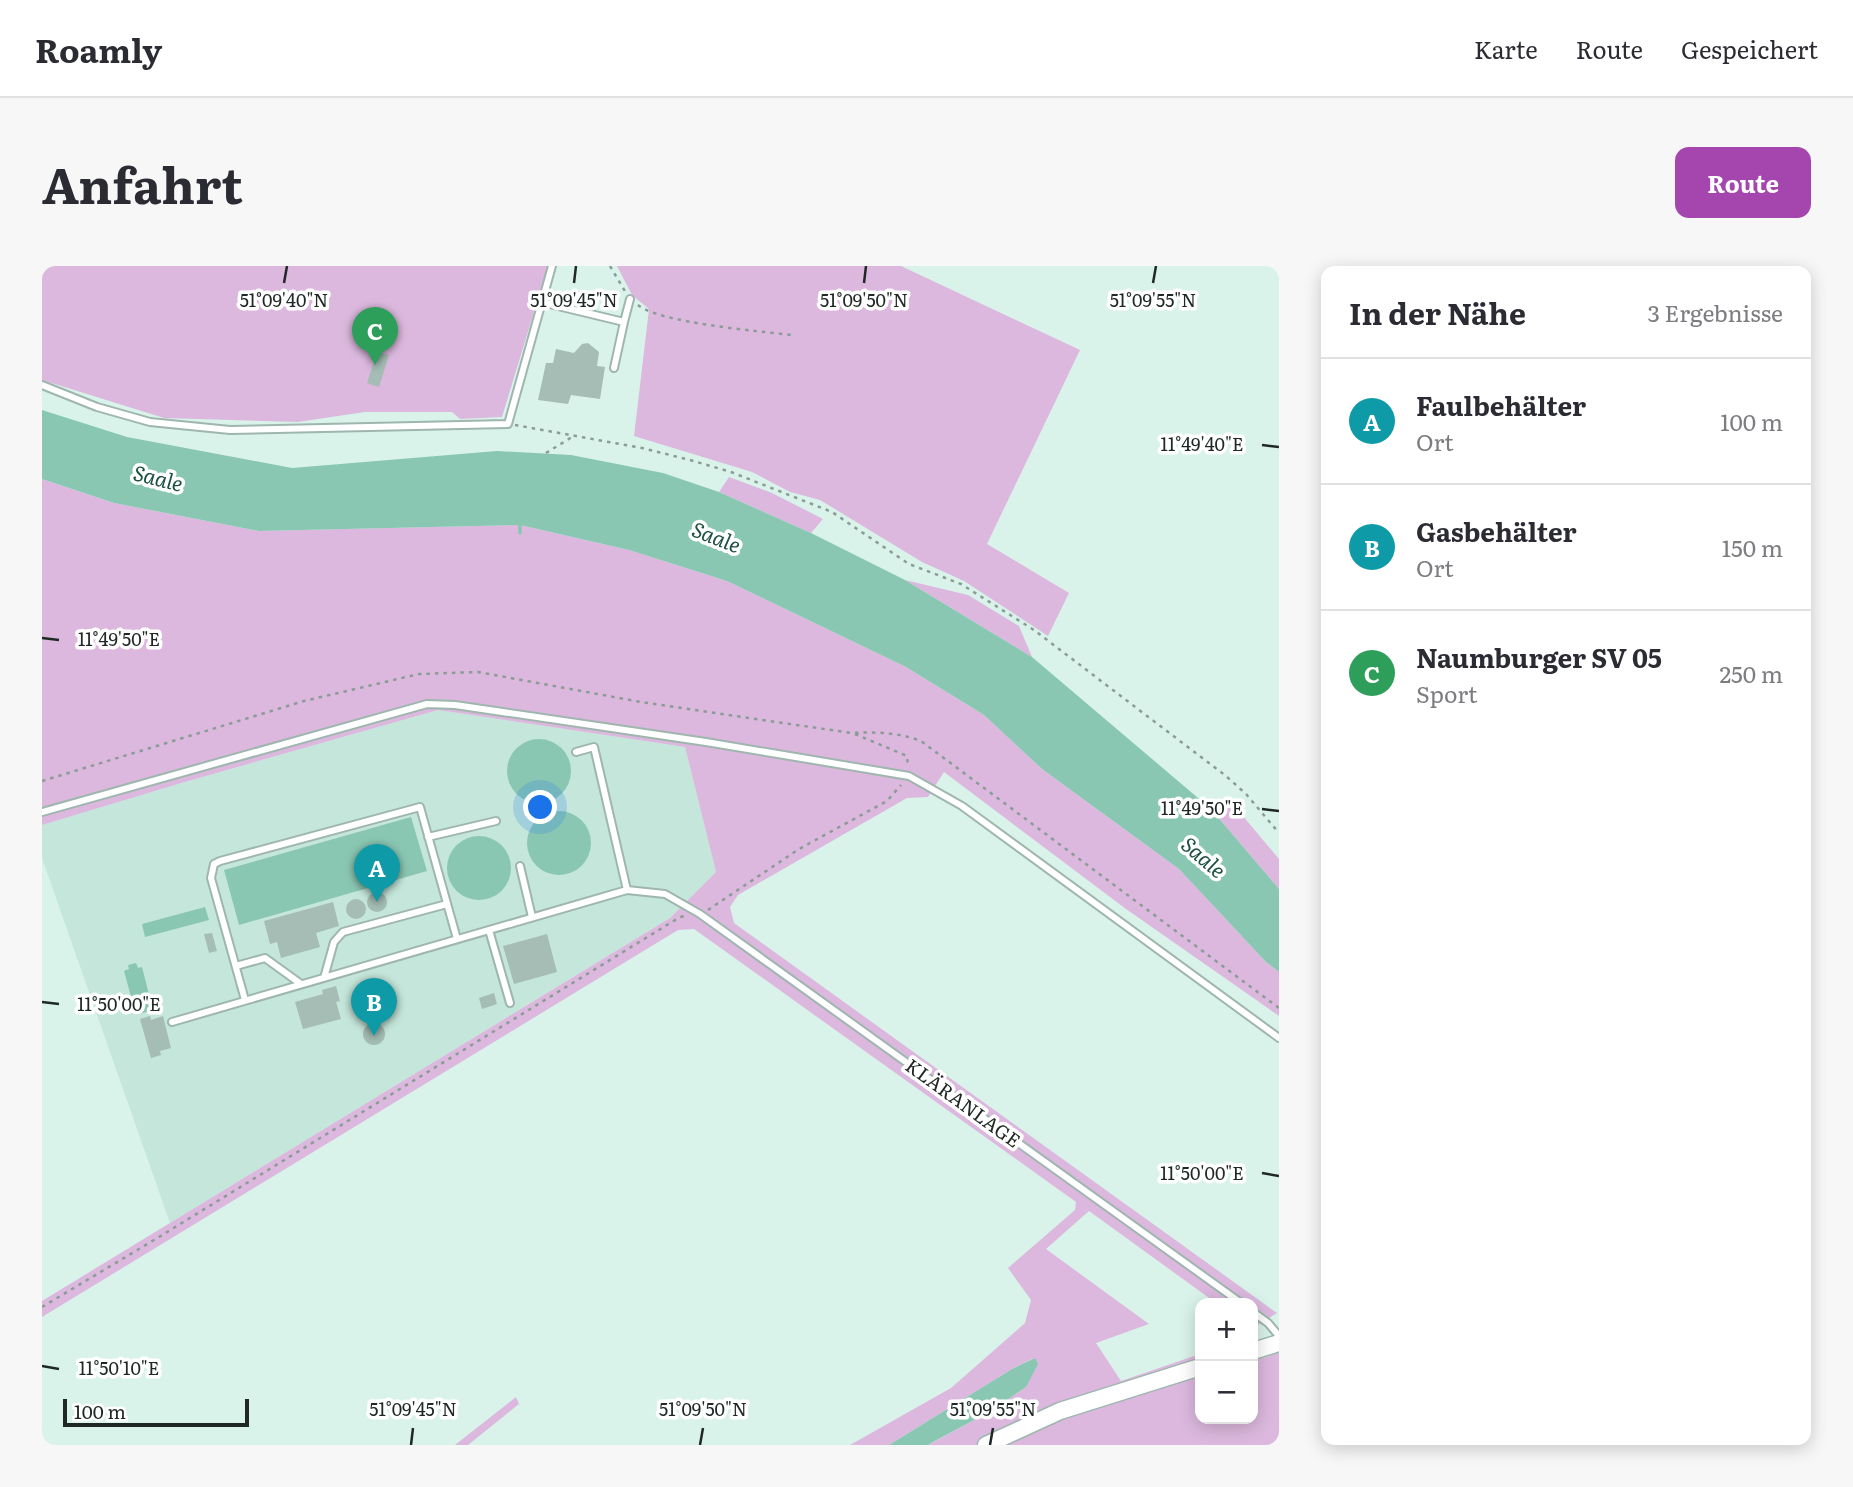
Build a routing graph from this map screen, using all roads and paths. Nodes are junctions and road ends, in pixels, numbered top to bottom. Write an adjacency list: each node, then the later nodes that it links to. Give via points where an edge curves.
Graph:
1 (552, 266): 4 (lane)
2 (610, 266): 3 (path)
3 (630, 299): 5 (lane); 6 (path, via 644,310 670,318)
4 (541, 302): 5 (lane); 9 (lane)
5 (624, 322): 7 (lane)
6 (792, 335)
7 (614, 368)
8 (42, 385): 9 (lane, via 150,422 230,430)
9 (508, 424): 10 (path)
10 (572, 437): 11 (path); 18 (path, via 642,448 731,472 832,512 909,564 961,583 1034,630 1226,776)
11 (546, 453)
12 (851, 733): 14 (path, via 907,756); 15 (path, via 478,672 419,674 304,701); 32 (path, via 884,731 920,741)
13 (576, 752): 21 (lane, via 594,747)
14 (909, 776): 16 (lane, via 706,742 427,704); 23 (path, via 887,801 799,849); 34 (lane, via 962,806)
15 (42, 781)
16 (42, 812)
17 (496, 821): 19 (lane)
18 (1279, 833)
19 (428, 837): 22 (lane); 27 (lane, via 420,807 214,864 211,878)
20 (520, 866): 24 (lane)
21 (627, 890): 23 (lane, KLÄRANLAGE, via 665,894); 24 (lane)
22 (447, 904): 26 (lane); 28 (lane, via 342,932 334,942)
23 (700, 915): 35 (lane, KLÄRANLAGE); 36 (path, via 680,917)
24 (532, 917): 25 (lane)
25 (489, 930): 26 (lane); 31 (lane)
26 (457, 939): 28 (lane)
27 (236, 966): 29 (lane, via 265,958); 30 (lane)
28 (324, 978): 29 (lane)
29 (301, 984): 30 (lane)
30 (246, 1000): 33 (lane)
31 (510, 1003)
32 (1279, 1008)
33 (172, 1022)
34 (1279, 1038)
35 (1234, 1298)
36 (42, 1307)
37 (1258, 1315): 38 (lane)
38 (1279, 1336)
39 (1279, 1343): 40 (street)
40 (1258, 1349)
41 (1195, 1369): 42 (street, via 1060,1411)
42 (986, 1445)

